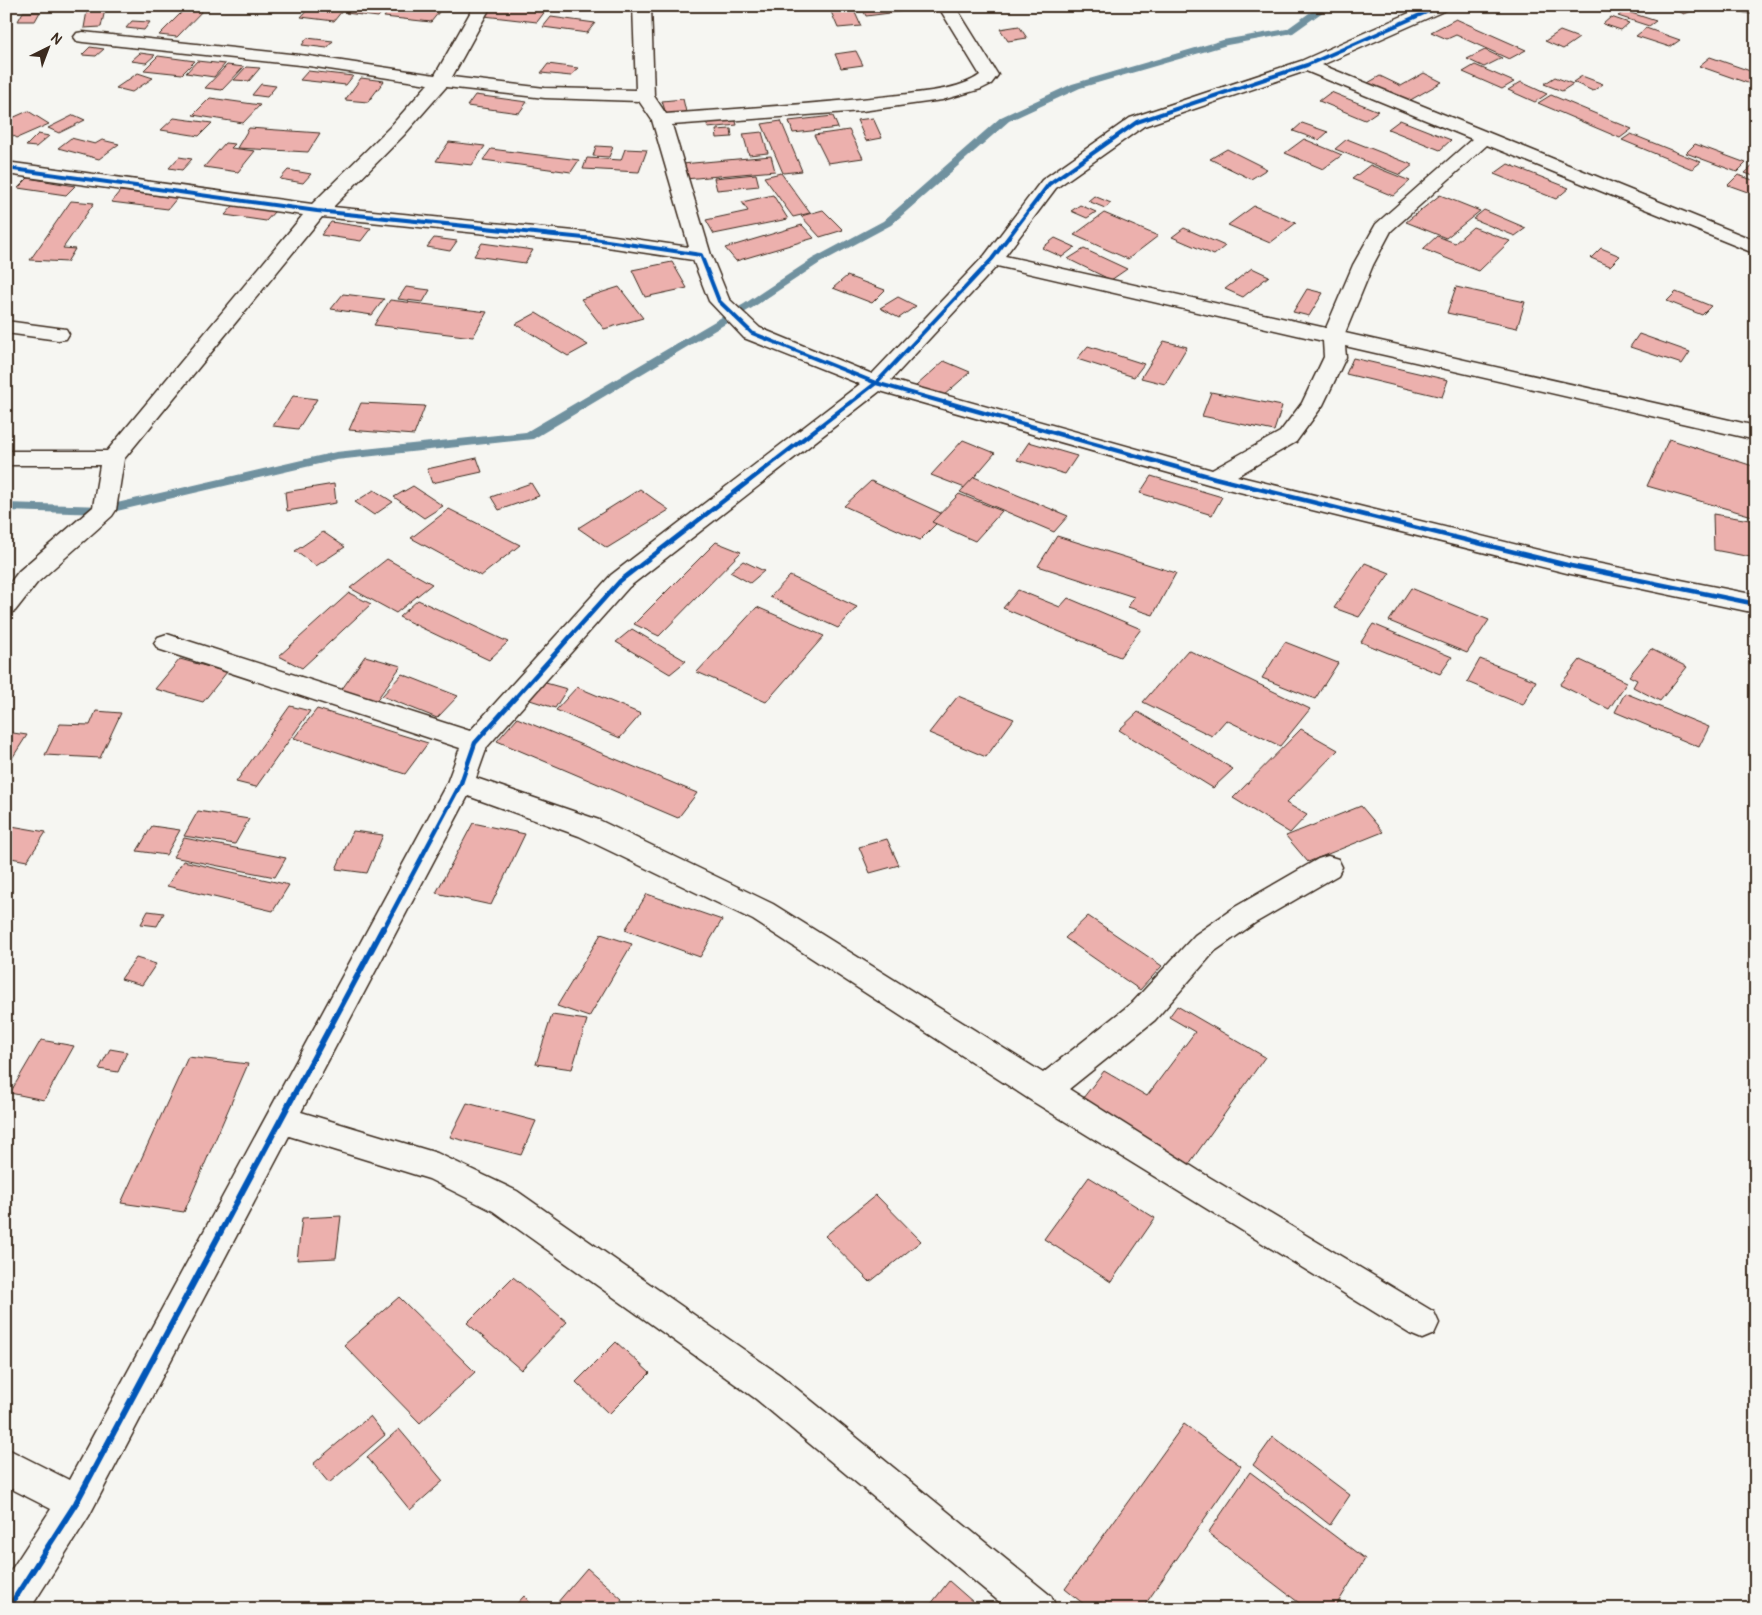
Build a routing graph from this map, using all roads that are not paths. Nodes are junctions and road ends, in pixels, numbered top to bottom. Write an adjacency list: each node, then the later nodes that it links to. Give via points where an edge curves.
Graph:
1 (483, 6): 9 (street)
2 (642, 6): 10 (street)
3 (946, 6): 11 (street, via 989,75 975,85 942,95 862,105)
4 (1440, 6): 8 (street)
5 (1741, 6): 6 (street)
6 (1756, 9)
7 (83, 37): 9 (street, via 309,61)
8 (1307, 65): 12 (street); 17 (street, via 1137,122 1049,184)
9 (441, 81): 10 (street, via 545,93); 14 (street, via 397,131)
10 (645, 96): 11 (street)
11 (661, 120): 16 (street)
12 (1484, 138): 15 (street); 20 (street, via 1383,228 1363,265)
13 (6, 168): 14 (street)
14 (317, 211): 16 (street, via 594,239); 24 (street)
15 (1756, 248)
16 (701, 254): 21 (street, via 719,301 752,333)
17 (992, 259): 20 (street); 21 (street)
18 (6, 327): 19 (street)
19 (58, 334)
20 (1333, 336): 22 (street); 25 (street, via 1335,357 1312,405 1288,437)
21 (876, 383): 25 (street); 29 (street, via 620,581)
22 (1756, 433)
23 (6, 458): 24 (street)
24 (113, 458): 27 (street, via 104,510 28,577)
25 (1216, 478): 26 (street, via 1571,566)
26 (1756, 604)
27 (6, 605)
28 (167, 643): 29 (street)
29 (475, 743): 30 (street)
30 (461, 784): 32 (street, via 588,828 763,912); 33 (street)
31 (1328, 867): 32 (street, via 1204,943 1144,1011)
32 (1043, 1091): 34 (street)
33 (280, 1120): 36 (street); 38 (street, via 437,1167 505,1201 768,1387)
34 (1422, 1323)
35 (6, 1466): 36 (street)
36 (76, 1503): 37 (street)
37 (8, 1609)
38 (1038, 1609)

